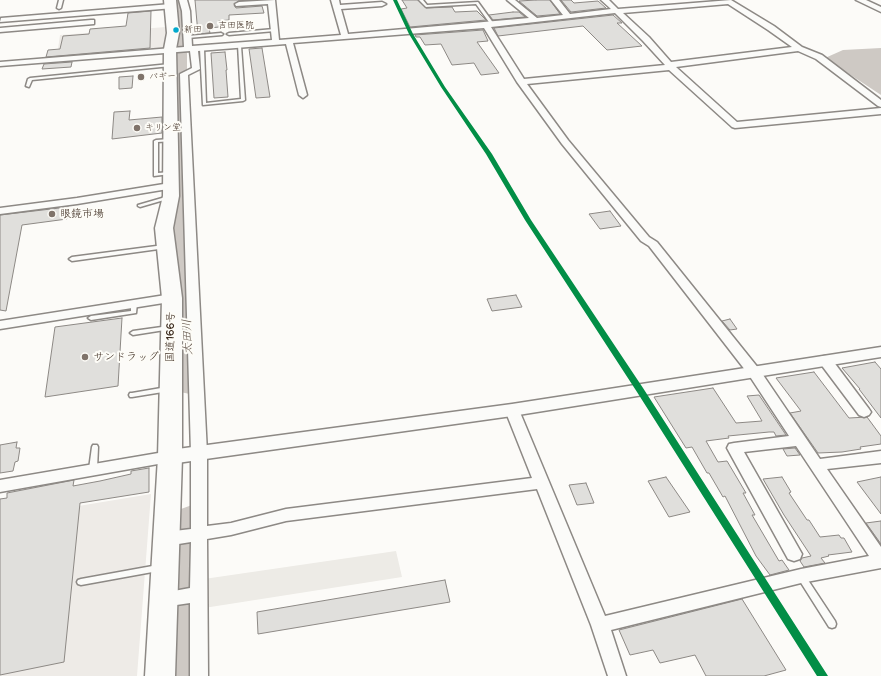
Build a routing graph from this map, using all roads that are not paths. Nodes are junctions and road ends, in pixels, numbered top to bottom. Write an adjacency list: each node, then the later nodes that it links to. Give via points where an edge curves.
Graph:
1 (421, 0): 19 (lane, via 426,6 477,3)
2 (511, 0): 17 (street)
3 (555, 0): 15 (street)
4 (605, 0): 14 (street)
5 (860, 0): 13 (street)
6 (271, 1): 10 (street); 21 (street)
7 (729, 1): 14 (street); 29 (street)
8 (336, 3): 11 (street); 24 (street)
9 (60, 4): 12 (street); 16 (street)
10 (239, 4)
11 (382, 4)
12 (174, 6): 16 (street); 27 (highway, 国道166号)
13 (881, 10)
14 (616, 11): 15 (street); 31 (street)
15 (568, 16): 17 (street)
16 (1, 17)
17 (535, 20): 19 (street)
18 (91, 22): 20 (street)
19 (489, 24): 24 (street); 32 (street)
20 (0, 30)
21 (274, 30): 23 (lane); 26 (street)
22 (221, 34): 27 (lane)
23 (229, 34)
24 (345, 37): 25 (street)
25 (289, 42): 26 (street); 34 (street)
26 (276, 43): 28 (street)
27 (183, 44): 28 (street); 28 (lane, via 204,104 243,100); 30 (street); 33 (lane, via 30,79); 37 (highway, 国道166号, via 163,140); 57 (street, via 196,69 184,74)
28 (239, 46)
29 (800, 49): 31 (street); 35 (street, via 819,57)
30 (0, 64)
31 (670, 66): 32 (street); 36 (street, via 735,125)
32 (521, 82): 50 (street, via 565,142 645,239 653,244)
33 (28, 86)
34 (303, 95)
35 (881, 104)
36 (881, 111)
37 (170, 185): 38 (lane); 39 (street); 40 (highway, 国道166号, via 164,228)
38 (140, 206)
39 (0, 211)
40 (165, 247): 41 (lane); 42 (highway, 国道166号)
41 (72, 259)
42 (172, 298): 43 (street); 46 (highway, 国道166号)
43 (134, 303): 44 (lane, via 134,312); 45 (street)
44 (91, 318)
45 (0, 325)
46 (172, 328): 47 (lane); 51 (highway, 国道166号)
47 (133, 333)
48 (881, 352): 49 (street)
49 (825, 360): 50 (street); 54 (street)
50 (754, 372): 53 (street); 55 (street)
51 (171, 389): 52 (lane); 57 (highway, 国道166号)
52 (132, 395)
53 (512, 410): 57 (street); 61 (street)
54 (864, 412)
55 (800, 440): 59 (street); 64 (street, via 734,448)
56 (95, 447): 60 (lane)
57 (187, 454): 60 (street); 63 (highway, 国道166号); 63 (street)
58 (881, 457): 59 (street)
59 (816, 464): 65 (street, via 873,550)
60 (93, 469): 62 (street)
61 (542, 483): 63 (street, via 286,515 231,529); 72 (street)
62 (0, 486)
63 (186, 536): 67 (highway, 国道166号); 70 (street)
64 (794, 554)
65 (881, 558)
66 (881, 561): 68 (street)
67 (164, 567): 69 (lane); 70 (highway, 国道166号)
68 (801, 576): 71 (lane); 72 (street)
69 (81, 582)
70 (183, 596): 73 (highway, 国道166号); 74 (street)
71 (832, 624)
72 (600, 625): 75 (street)
73 (160, 676)
74 (199, 676)
75 (617, 676)

